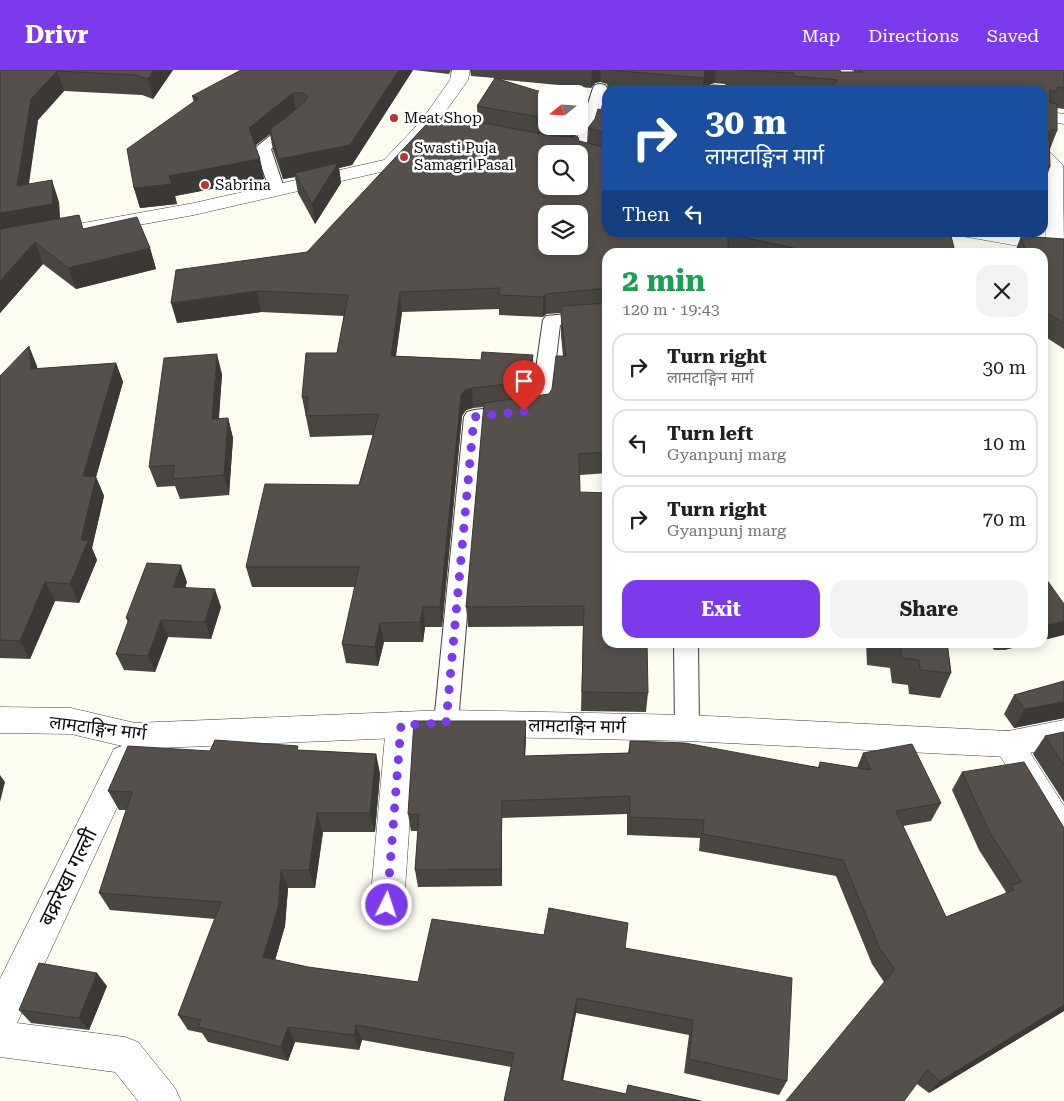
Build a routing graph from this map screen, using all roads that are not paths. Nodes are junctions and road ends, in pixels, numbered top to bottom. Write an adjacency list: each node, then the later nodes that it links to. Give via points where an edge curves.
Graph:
1 (461, 70): 8 (street, via 459,80)
2 (843, 70): 3 (street)
3 (846, 85)
4 (600, 88): 10 (lane)
5 (302, 117): 12 (lane, via 263,148)
6 (1048, 117): 7 (street)
7 (1064, 119)
8 (427, 125): 9 (street); 12 (street, via 391,164)
9 (446, 129)
10 (583, 145)
11 (1048, 161): 15 (street, via 1053,165)
12 (277, 191): 14 (street)
13 (999, 237): 15 (street)
14 (0, 244)
15 (1060, 247)
16 (602, 316): 19 (lane, via 552,320 540,409 474,417)
17 (686, 648): 21 (lane)
18 (0, 720): 23 (street, लामटाङ्गिन मार्ग, via 71,721)
19 (446, 723): 20 (street, लामटाङ्गिन मार्ग); 21 (street, लामटाङ्गिन मार्ग)
20 (401, 725): 23 (street, लामटाङ्गिन मार्ग); 26 (street)
21 (687, 728): 24 (street, लामटाङ्गिन मार्ग)
22 (1064, 733): 24 (street, लामटाङ्गिन मार्ग)
23 (135, 736): 27 (street, बक्ररेखा गल्ली)
24 (1008, 744): 25 (street)
25 (1064, 834)
26 (387, 905)
27 (0, 1018)
28 (0, 1039): 29 (street, via 125,1055)
29 (162, 1101)

